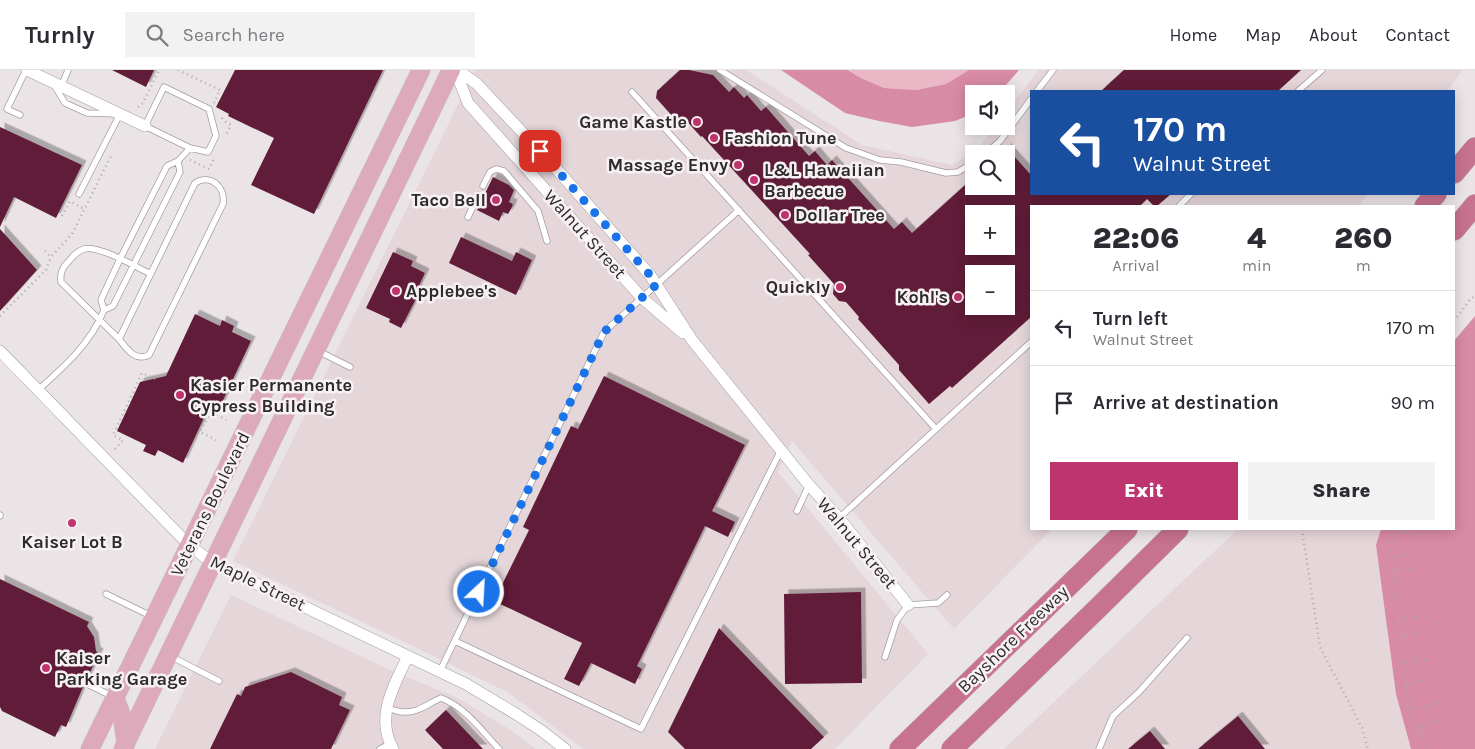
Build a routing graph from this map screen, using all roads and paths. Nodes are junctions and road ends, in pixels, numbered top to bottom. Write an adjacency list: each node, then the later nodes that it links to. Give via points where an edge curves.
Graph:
1 (27, 70): 10 (street); 18 (lane, via 7,109)
2 (68, 70): 10 (lane)
3 (159, 70): 16 (path)
4 (178, 70): 15 (path, via 220,90)
5 (422, 70): 76 (main road, Veterans Boulevard)
6 (455, 70): 47 (street, Walnut Street, via 477,84 552,164); 49 (street, Walnut Street, via 468,103); 57 (main road, Veterans Boulevard)
7 (720, 70): 27 (lane, via 846,148 880,160 946,173)
8 (1053, 70): 11 (lane)
9 (1322, 70): 12 (lane)
10 (57, 83): 17 (street)
11 (1038, 90)
12 (1299, 90)
13 (632, 92): 38 (lane)
14 (1030, 100): 22 (lane)
15 (213, 105)
16 (138, 107)
17 (120, 114): 20 (street); 30 (lane)
18 (20, 115)
19 (220, 116): 21 (path, via 231,126)
20 (145, 126): 23 (lane); 23 (lane, via 164,87 209,109 216,136 208,152)
21 (222, 143)
22 (995, 145)
23 (190, 148): 26 (lane)
24 (1475, 148): 28 (highway)
25 (218, 152): 26 (path, via 209,169)
26 (180, 159): 44 (lane, via 167,166); 45 (lane, via 180,172)
27 (965, 168)
28 (1455, 172)
29 (483, 186): 42 (lane, via 490,172 496,169 504,171 538,211)
30 (79, 194)
31 (478, 195): 40 (lane)
32 (1190, 195): 34 (lane)
33 (1435, 195): 35 (highway)
34 (1180, 205)
35 (1426, 205)
36 (1475, 205): 41 (highway)
37 (84, 209): 39 (path, via 70,201)
38 (738, 210): 47 (lane); 63 (lane)
39 (62, 216)
40 (468, 217)
41 (1455, 229)
42 (548, 241)
43 (51, 256): 51 (path, via 46,270)
44 (120, 259): 45 (lane); 50 (lane, via 101,300); 53 (lane, via 91,248 83,249 60,273 61,282)
45 (133, 266): 46 (lane); 50 (lane, via 113,306)
46 (150, 274): 54 (lane); 54 (lane, via 195,183 212,181 219,186 223,192 223,204 153,349 143,358 137,357)
47 (656, 285): 49 (lane); 55 (street, Walnut Street)
48 (1475, 297): 52 (path)
49 (642, 298): 55 (street, Walnut Street); 91 (lane, via 604,332)
50 (104, 310): 53 (lane)
51 (0, 316)
52 (1455, 319)
53 (100, 321): 54 (lane); 61 (lane, via 78,352)
54 (119, 339)
55 (692, 340): 66 (street, Walnut Street)
56 (1030, 343): 63 (lane)
57 (316, 350): 59 (lane); 79 (main road, Veterans Boulevard)
58 (0, 351): 61 (street, Maple Street)
59 (350, 366)
60 (156, 379): 65 (path, via 142,373 113,435 123,440)
61 (38, 390): 76 (street, Maple Street)
62 (226, 420): 64 (path, via 209,411 200,432)
63 (936, 429): 69 (lane)
64 (216, 440)
65 (116, 448)
66 (781, 450): 67 (street, Walnut Street); 91 (lane, via 642,729)
67 (809, 486): 68 (lane); 69 (street, Walnut Street)
68 (797, 511)
69 (839, 518): 84 (street, Walnut Street)
70 (1125, 530): 113 (highway, Bayshore Freeway)
71 (1177, 530): 114 (highway, Bayshore Freeway)
72 (1302, 530): 116 (path, via 1320,647 1362,728)
73 (1396, 530): 78 (path)
74 (1400, 530): 75 (path)
75 (1424, 536)
76 (190, 546): 79 (street, Maple Street); 86 (main road, Veterans Boulevard)
77 (1409, 555): 78 (path)
78 (1391, 558): 81 (path)
79 (213, 563): 92 (main road, Veterans Boulevard); 93 (street, Maple Street)
80 (1416, 567): 81 (path)
81 (1393, 572): 87 (path)
82 (106, 594): 86 (lane)
83 (948, 594): 84 (lane, via 938,603)
84 (908, 605): 94 (lane, via 897,620)
85 (1426, 616): 87 (path)
86 (155, 618): 102 (main road, Veterans Boulevard)
87 (1399, 619): 89 (path)
88 (1417, 634): 89 (path)
89 (1401, 636): 96 (path)
90 (1187, 638): 115 (lane, via 1113,716)
91 (455, 640): 97 (lane)
92 (168, 655): 99 (lane); 108 (main road, Veterans Boulevard)
93 (408, 656): 97 (street, Maple Street); 104 (street, via 391,692)
94 (885, 657)
95 (1431, 660): 96 (path)
96 (1404, 662): 101 (path)
97 (440, 671): 112 (street, Maple Street, via 516,714)
98 (1435, 679): 101 (path)
99 (219, 681)
100 (85, 683): 102 (lane)
101 (1407, 684): 105 (path)
102 (116, 698): 108 (main road, via 122,716); 110 (main road, Veterans Boulevard)
103 (1440, 703): 105 (path)
104 (388, 708): 109 (street); 111 (lane, via 417,711 441,698 450,701)
105 (1409, 708): 107 (path, via 1415,730)
106 (1443, 720): 107 (path, via 1421,726)
107 (1423, 736): 117 (path)
108 (125, 746)
109 (388, 747)
110 (90, 749)
111 (499, 749)
112 (565, 749)
113 (900, 749)
114 (952, 749)
115 (1099, 749)
116 (1368, 749)
117 (1426, 749)

